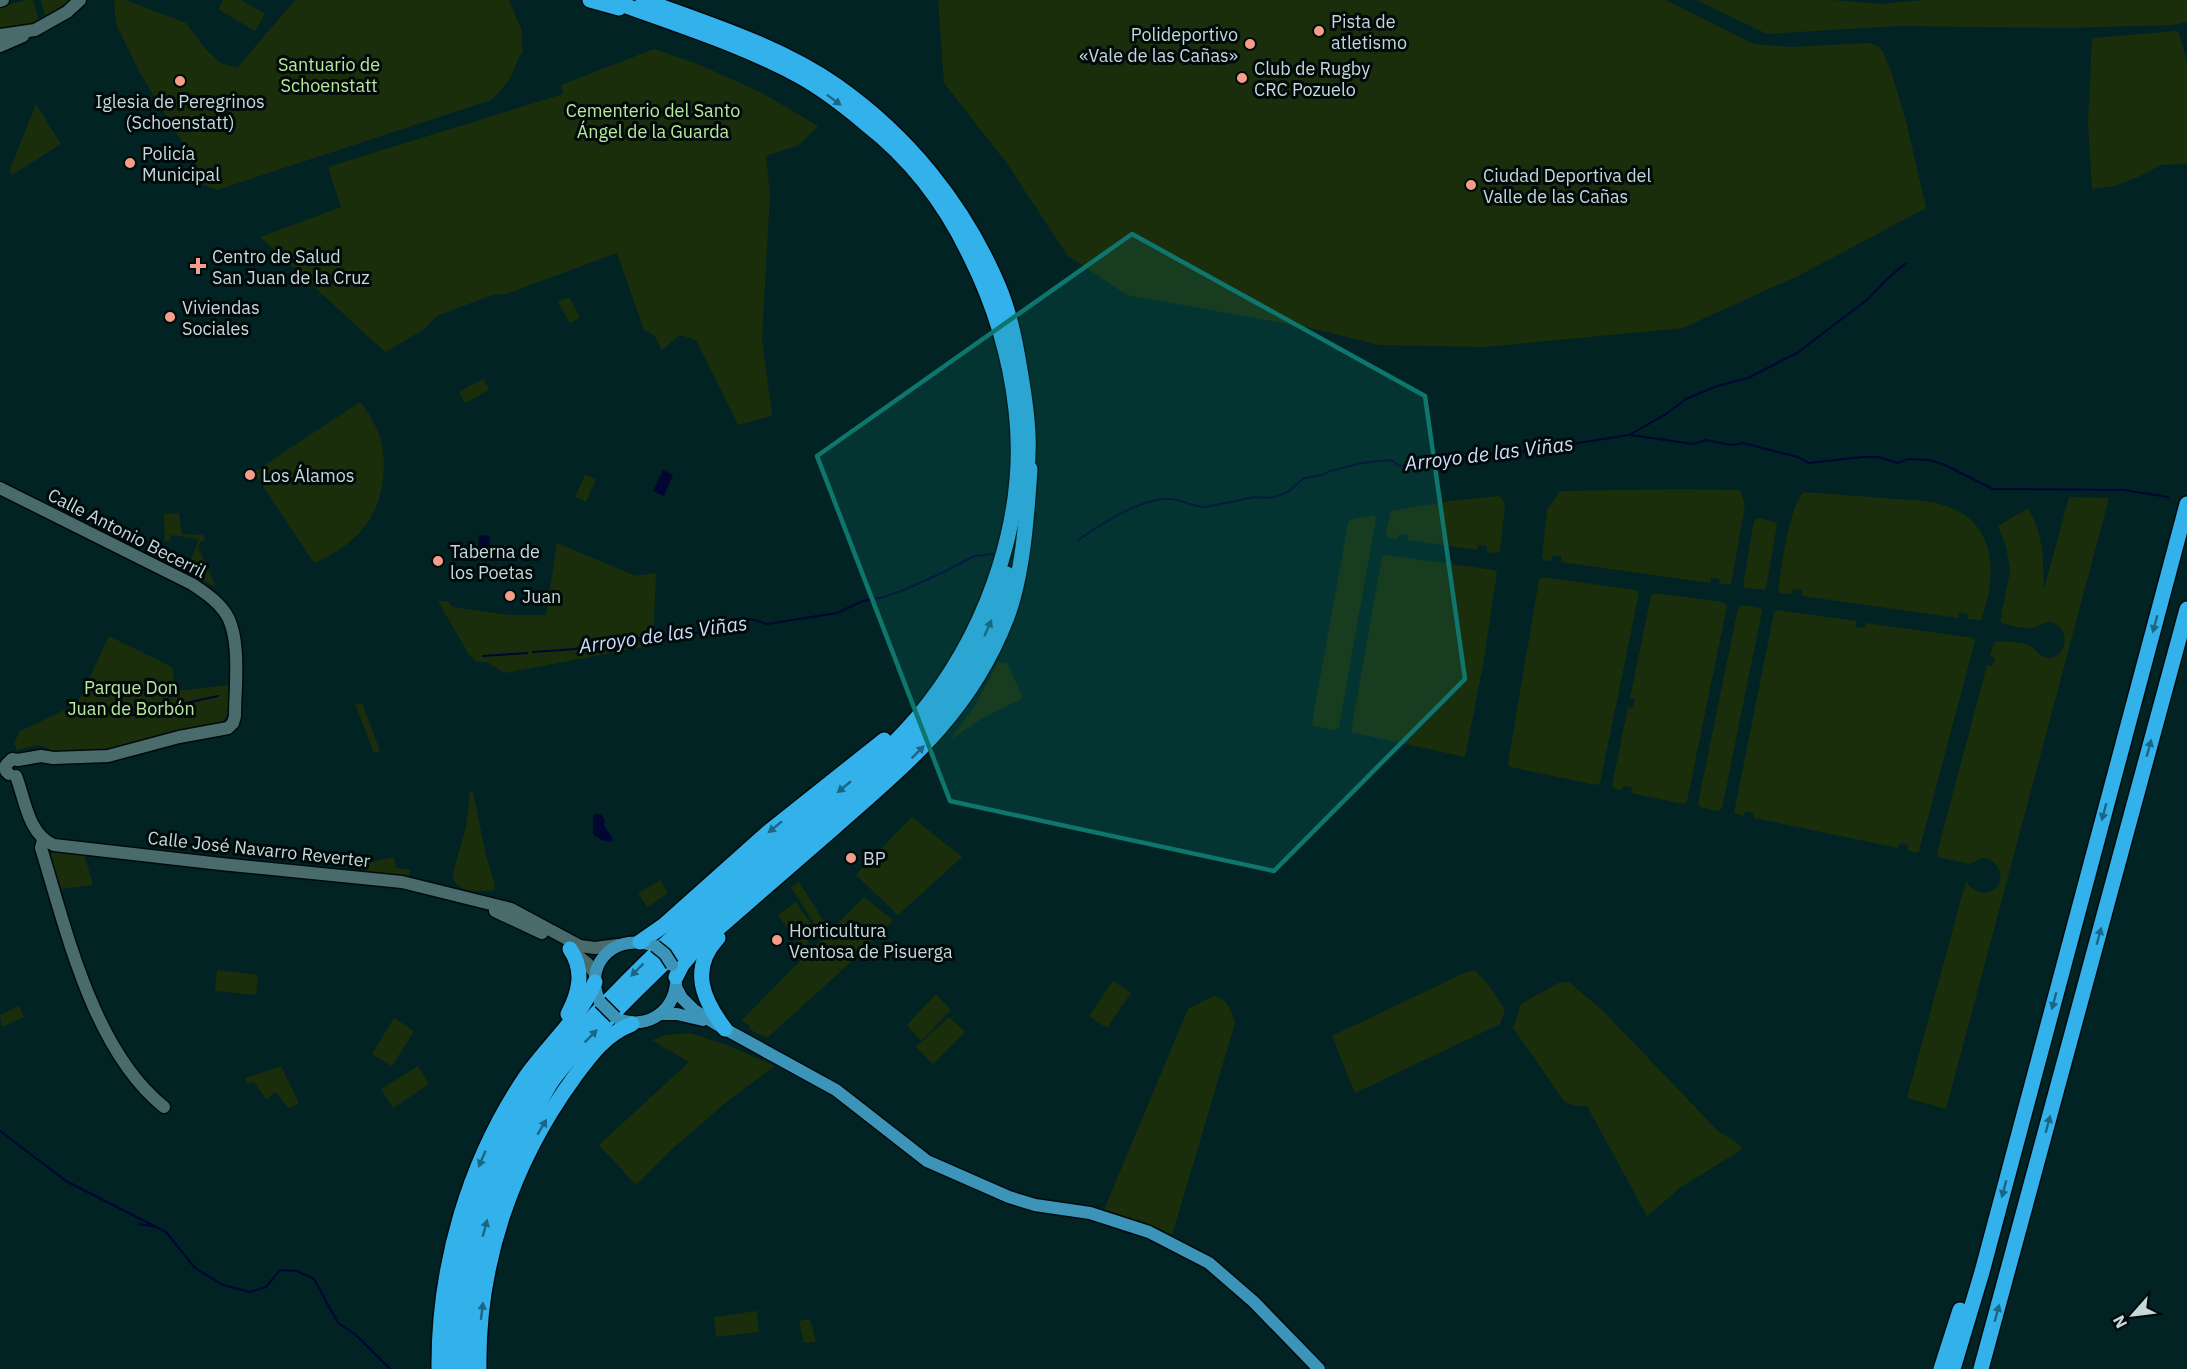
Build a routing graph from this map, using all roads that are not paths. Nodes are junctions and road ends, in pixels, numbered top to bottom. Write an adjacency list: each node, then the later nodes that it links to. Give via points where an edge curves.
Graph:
1 (80, 0): 8 (street)
2 (590, 0): 6 (highway)
3 (610, 0): 6 (highway)
4 (643, 0): 7 (highway)
5 (657, 0): 7 (highway)
6 (668, 21): 15 (highway, one-way to 15, via 782,67 868,125 907,161 953,221 987,291 1007,353 1017,412 1017,468 1011,520 995,581)
7 (704, 23): 11 (highway, via 777,52 836,85 875,115 915,154 962,214 998,286 1014,338 1027,411)
8 (35, 30): 9 (street); 10 (street)
9 (0, 35)
10 (0, 46)
11 (1028, 443): 18 (highway, one-way to 11, via 924,746 948,720 990,653 1008,616 1017,580 1030,470); 35 (highway, one-way to 11, via 472,1284 487,1219 512,1152 554,1077 637,988 879,774 943,704 989,630 1004,585 1020,518)
12 (0, 488): 16 (street, Calle Antonio Becerril, via 192,584 225,612 232,625 235,649 235,716 231,726 108,756 41,756)
13 (2187, 504): 30 (highway, one-way to 30)
14 (2187, 609): 40 (highway, one-way to 14)
15 (957, 661): 20 (highway, one-way to 20, via 905,721 766,834); 31 (highway, one-way to 31, via 911,726 664,943 583,1025 553,1062 524,1104 498,1153 474,1213 459,1279)
16 (13, 770): 17 (street, via 34,829)
17 (43, 840): 19 (street, Calle José Navarro Reverter, via 87,849 394,881); 29 (street, via 48,871 89,994 123,1063)
18 (803, 855): 23 (highway, via 698,946); 27 (highway, via 708,949 701,982)
19 (470, 899): 21 (street, Calle José Navarro Reverter, via 520,912 580,946); 22 (street, Calle José Navarro Reverter)
20 (648, 944): 21 (main road); 23 (main road, bridge, via 665,954)
21 (618, 945): 24 (main road, via 604,956)
22 (570, 950): 24 (street, Calle José Navarro Reverter, via 588,964); 28 (highway, via 579,970 575,1000)
23 (674, 976): 25 (main road, via 671,1002); 27 (main road, via 682,998)
24 (595, 978): 26 (main road, bridge, via 600,1002 615,1017); 28 (highway, via 586,1000)
25 (660, 1014): 26 (main road); 27 (main road, via 692,1016)
26 (632, 1023): 36 (highway, one-way to 26, via 488,1271 519,1170 542,1126 585,1064 610,1034)
27 (721, 1027): 37 (main road, via 836,1090 917,1155 938,1167 1009,1197 1090,1214 1149,1232 1201,1258 1239,1288)
28 (537, 1062): 32 (highway, one-way to 32, via 501,1119 470,1188 446,1279)
29 (164, 1107)
30 (1993, 1227): 38 (highway, via 1982,1242); 39 (highway)
31 (452, 1337): 33 (highway); 34 (highway)
32 (439, 1369)
33 (446, 1369)
34 (451, 1369)
35 (465, 1369)
36 (479, 1369)
37 (1319, 1369)
38 (1941, 1369)
39 (1953, 1369)
40 (1981, 1369)

